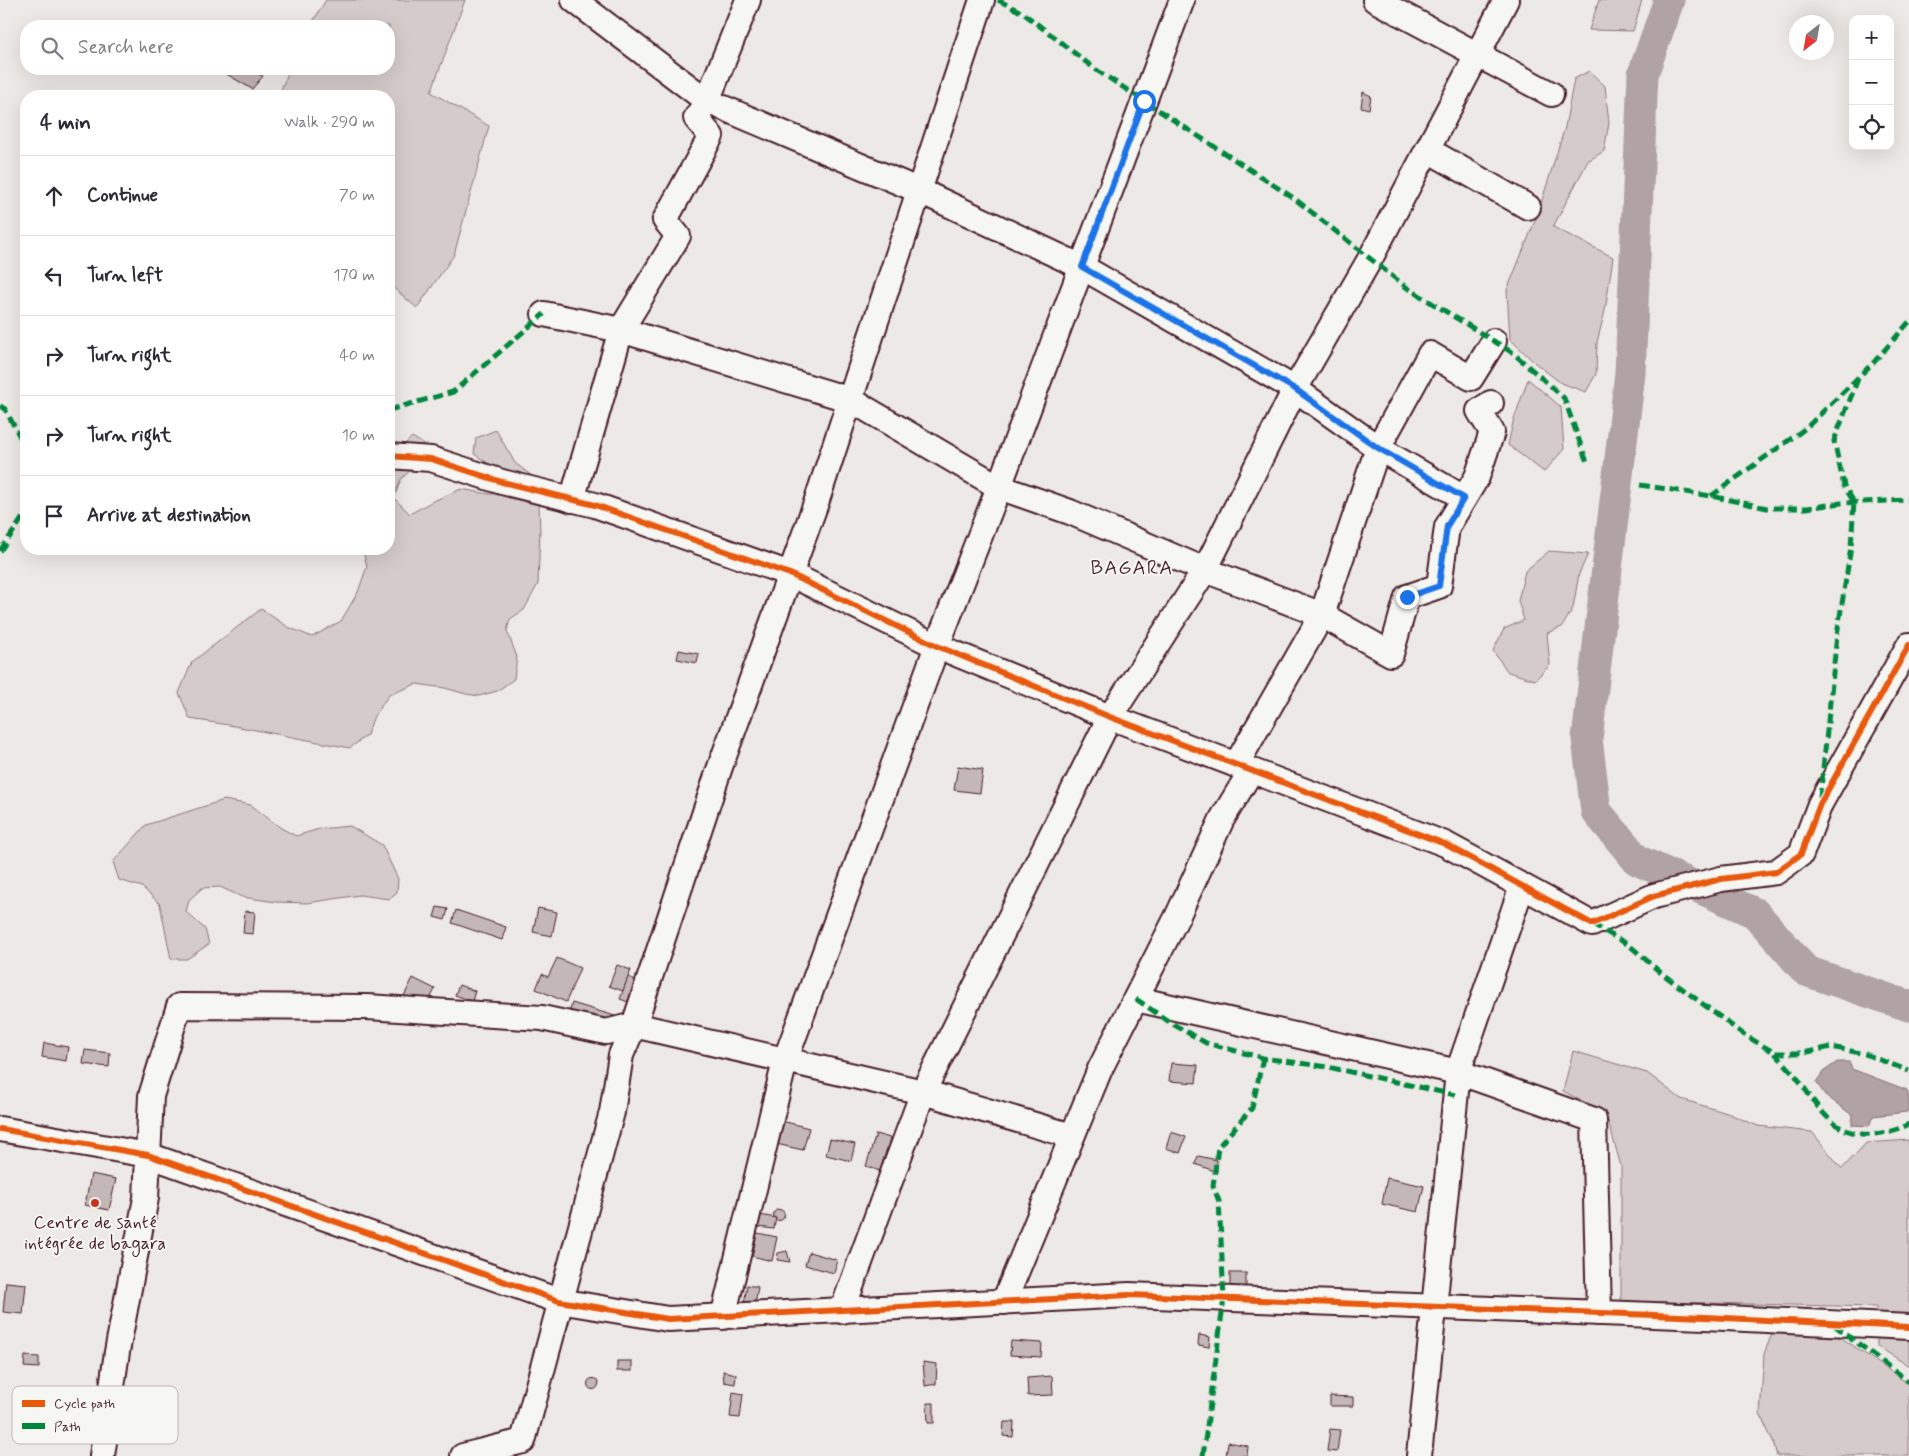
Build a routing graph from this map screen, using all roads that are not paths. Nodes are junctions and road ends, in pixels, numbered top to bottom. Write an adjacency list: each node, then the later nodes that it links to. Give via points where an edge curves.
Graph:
1 (574, 0): 9 (street)
2 (748, 0): 9 (street)
3 (982, 0): 11 (street)
4 (1182, 0): 13 (street)
5 (1375, 0): 7 (street)
6 (1506, 0): 7 (street)
7 (1477, 55): 8 (street); 10 (street)
8 (1551, 94)
9 (706, 101): 11 (street); 15 (street, via 696,118 711,136 665,220 678,236)
10 (1428, 150): 12 (street); 17 (street)
11 (920, 191): 13 (street); 18 (street)
12 (1528, 207)
13 (1082, 267): 17 (street); 22 (street)
14 (544, 314): 15 (street)
15 (620, 330): 18 (street); 24 (street)
16 (1494, 341): 20 (street, via 1472,378 1430,354)
17 (1295, 389): 20 (street); 25 (street)
18 (851, 400): 22 (street); 26 (street)
19 (1492, 402): 23 (street, via 1479,411 1492,432 1476,477)
20 (1378, 448): 23 (street); 27 (street)
21 (395, 456): 24 (street, via 431,459)
22 (999, 487): 25 (street, via 1070,512); 29 (street)
23 (1464, 498): 27 (street, via 1447,526 1439,586 1407,597 1391,654)
24 (572, 500): 26 (street, via 595,505)
25 (1205, 570): 27 (street); 30 (street)
26 (790, 574): 29 (street); 34 (street, via 720,767)
27 (1322, 615): 31 (street)
28 (1909, 644): 32 (street, via 1820,804 1801,854 1776,872 1722,879 1654,896 1592,924)
29 (937, 646): 30 (street); 35 (street)
30 (1110, 717): 31 (street); 37 (street)
31 (1244, 768): 32 (street, via 1445,844); 33 (street)
32 (1522, 886): 36 (street)
33 (1136, 999): 36 (street); 39 (street, via 1100,1069)
34 (634, 1025): 35 (street); 40 (street, via 606,1032 542,1018 367,1007 179,1006 151,1096); 41 (street, via 621,1055 612,1112)
35 (785, 1061): 37 (street); 46 (street)
36 (1458, 1072): 43 (street); 45 (street, via 1594,1120)
37 (923, 1092): 39 (street); 44 (street)
38 (0, 1129): 40 (street)
39 (1072, 1136): 42 (street)
40 (148, 1155): 41 (street); 48 (street, via 146,1198)
41 (559, 1301): 46 (street, via 668,1319); 49 (street, via 522,1441)
42 (1004, 1302): 43 (street, via 1130,1295); 44 (street)
43 (1435, 1306): 45 (street); 50 (street)
44 (842, 1311): 46 (street)
45 (1600, 1313): 47 (street)
46 (723, 1317)
47 (1909, 1327)
48 (112, 1386)
49 (463, 1456)
50 (1419, 1456)

